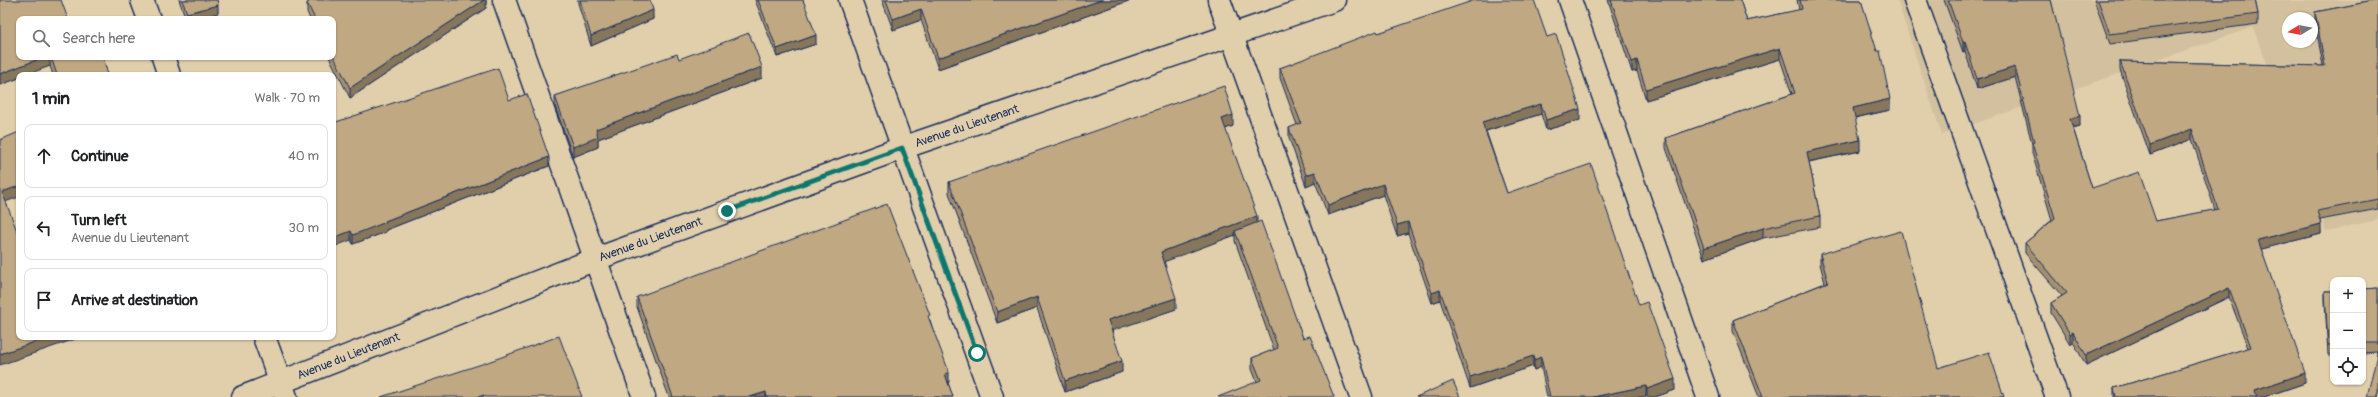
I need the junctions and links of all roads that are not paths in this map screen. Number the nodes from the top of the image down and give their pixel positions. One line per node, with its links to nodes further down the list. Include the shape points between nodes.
1 (142, 0): 8 (street)
2 (504, 0): 13 (street)
3 (850, 0): 12 (street)
4 (1219, 0): 9 (street)
5 (1334, 0): 9 (street, Avenue du Lieutenant)
6 (1570, 0): 20 (street)
7 (1915, 0): 21 (street)
8 (148, 16)
9 (1232, 36): 12 (street, Avenue du Lieutenant); 19 (street)
10 (164, 60): 11 (street)
11 (168, 72)
12 (902, 148): 13 (street, Avenue du Lieutenant); 18 (street)
13 (596, 259): 15 (street, Avenue du Lieutenant); 17 (street)
14 (265, 340): 15 (street)
15 (283, 390): 16 (street, Avenue du Lieutenant)
16 (243, 397)
17 (644, 397)
18 (992, 397)
19 (1361, 397)
20 (1708, 397)
21 (2057, 397)

